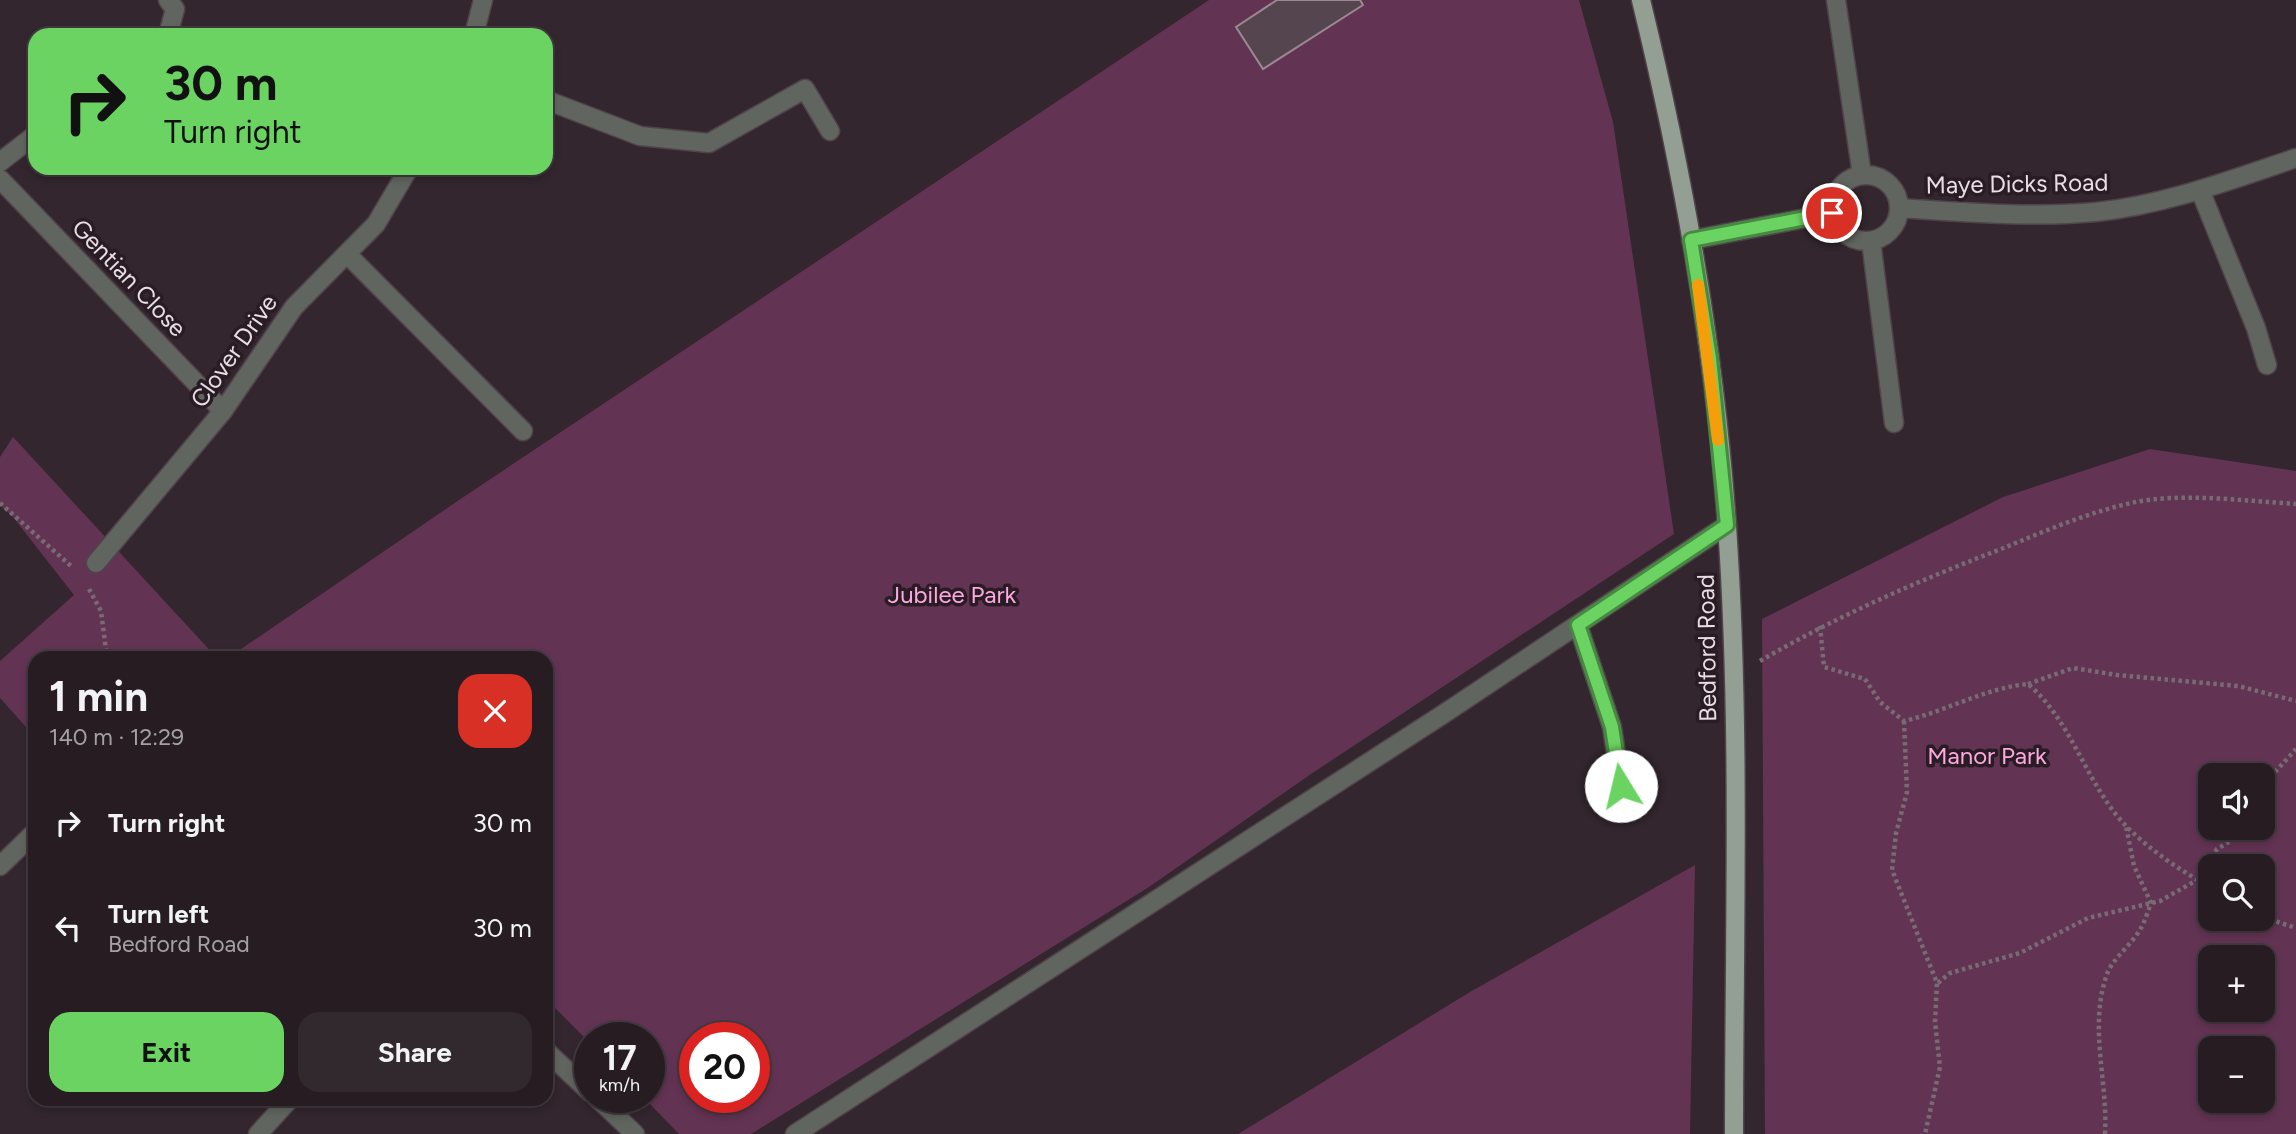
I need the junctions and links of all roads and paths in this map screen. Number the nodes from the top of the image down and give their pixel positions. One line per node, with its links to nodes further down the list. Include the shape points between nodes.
1 (168, 0): 5 (street, via 175,9)
2 (482, 0): 6 (street)
3 (1641, 0): 18 (main road, Bedford Road, via 1666,101)
4 (1836, 0): 13 (street)
5 (170, 28)
6 (476, 28)
7 (553, 103): 8 (street, via 640,136 709,143 806,89)
8 (830, 131)
9 (28, 140): 11 (street)
10 (2296, 158): 15 (street, Maye Dicks Road)
11 (0, 162)
12 (405, 175): 20 (street, Clover Drive, via 376,224)
13 (1862, 175): 16 (street, via 1886,182); 17 (street, via 1842,185)
14 (0, 179): 22 (street, Gentian Close)
15 (2200, 190): 16 (street, Maye Dicks Road, via 2096,212); 21 (street)
16 (1899, 208): 19 (street, via 1892,229)
17 (1832, 213): 18 (street); 19 (street, via 1847,236)
18 (1691, 240): 27 (main road, Bedford Road, via 1710,358)
19 (1871, 242): 23 (street)
20 (347, 254): 22 (street, Clover Drive, via 293,307); 24 (street)
21 (2267, 365)
22 (223, 411): 28 (street, Clover Drive)
23 (1895, 423)
24 (523, 431)
25 (0, 503): 29 (path)
26 (2296, 504): 32 (path, via 2194,499 2133,502 2071,520)
27 (1727, 525): 31 (street); 34 (main road, Bedford Road)
28 (96, 563)
29 (81, 575)
30 (88, 587): 33 (path, via 101,611)
31 (1578, 625): 40 (street, via 1612,727); 56 (street)
32 (1820, 626): 34 (path); 37 (path, via 1824,667 1865,679 1880,702)
33 (106, 651)
34 (1733, 676): 57 (main road, Bedford Road)
35 (2028, 684): 36 (path, via 2073,668 2238,686); 37 (path, via 2003,686); 41 (path, via 2048,700)
36 (2296, 701)
37 (1904, 721): 49 (path, via 1908,792 1896,833 1892,870)
38 (2296, 749): 39 (path)
39 (2275, 774)
40 (1621, 786)
41 (2126, 826): 45 (path); 46 (path, via 2134,866)
42 (28, 839): 44 (street)
43 (2232, 840): 45 (path, via 2217,849)
44 (0, 866)
45 (2197, 880): 46 (path)
46 (2151, 903): 49 (path, via 2088,918 2020,953 1950,973); 59 (path, via 2142,928 2106,974 2098,1012 2107,1104)
47 (2275, 921): 48 (path)
48 (2296, 928)
49 (1937, 983): 58 (path, via 1940,1067)
50 (553, 1058): 51 (street)
51 (574, 1077)
52 (284, 1106): 54 (street)
53 (613, 1113): 55 (street)
54 (258, 1134)
55 (635, 1134)
56 (795, 1134)
57 (1734, 1134)
58 (1925, 1134)
59 (2105, 1134)

